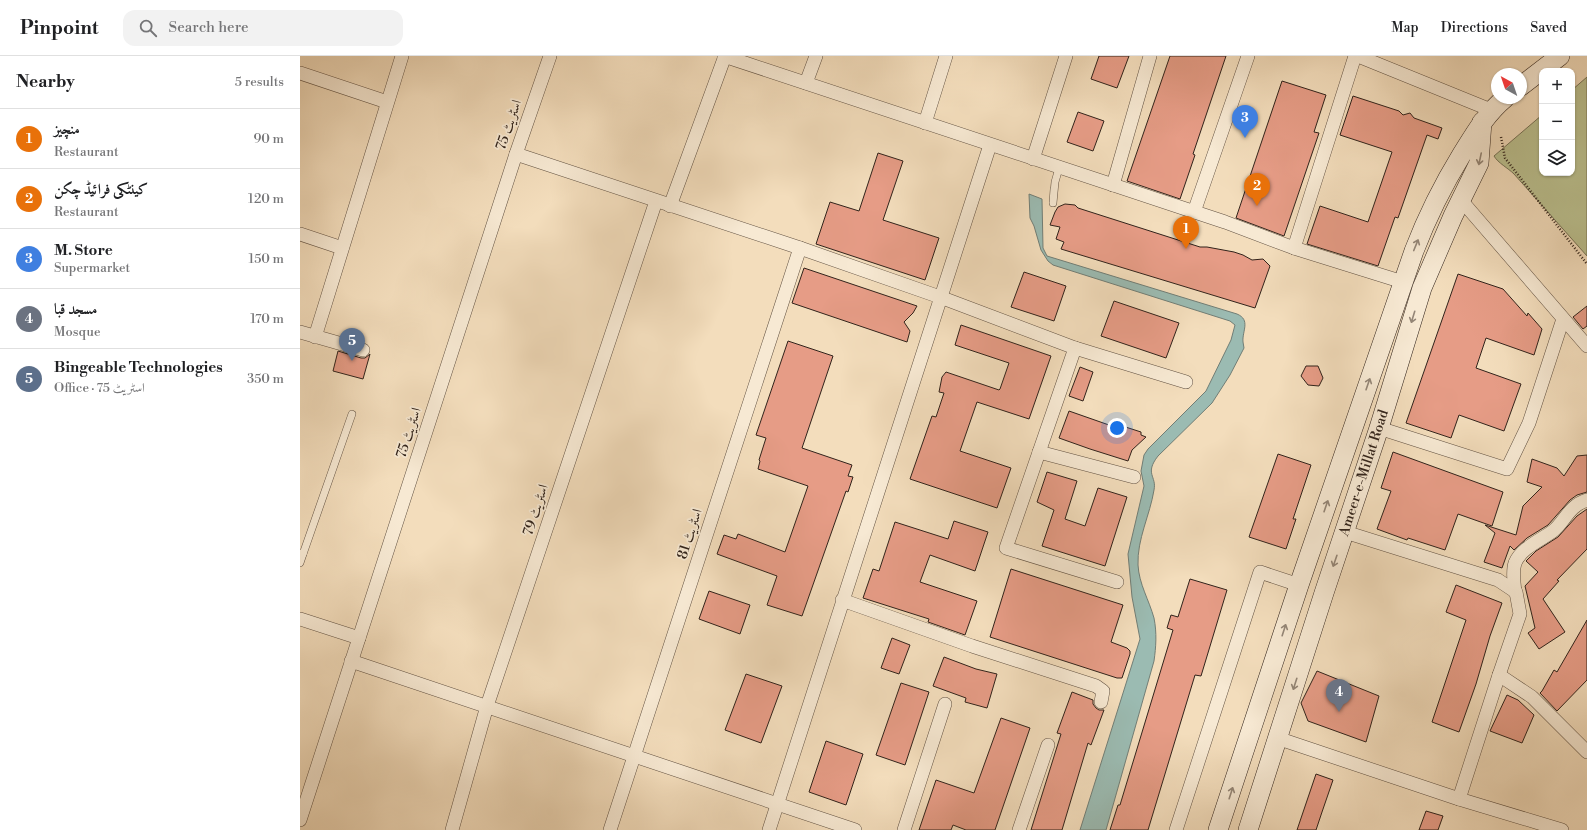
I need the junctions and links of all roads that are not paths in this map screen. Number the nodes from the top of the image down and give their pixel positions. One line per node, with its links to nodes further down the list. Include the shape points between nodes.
1 (402, 56): 14 (street)
2 (550, 56): 18 (street, اسٹریٹ 75)
3 (724, 56): 13 (street); 25 (street)
4 (816, 56): 13 (street)
5 (946, 56): 16 (street)
6 (1066, 56): 19 (street)
7 (1150, 56): 21 (street)
8 (1248, 56): 26 (street)
9 (1356, 56): 15 (street); 30 (street)
10 (1560, 56): 12 (main road)
11 (300, 73): 14 (street)
12 (1527, 81)
13 (806, 83): 16 (street)
14 (387, 102): 28 (street)
15 (1493, 109): 23 (main road, Ameer-e-Millat Road, one-way to 23, via 1479,163); 31 (main road, Ameer-e-Millat Road, one-way to 15, via 1434,204)
16 (925, 123): 17 (street)
17 (990, 145): 19 (street); 33 (street)
18 (516, 154): 24 (street); 55 (street, اسٹریٹ 75)
19 (1033, 159): 20 (street)
20 (1059, 168): 21 (street); 22 (lane)
21 (1113, 185): 26 (street)
22 (1054, 189)
23 (1461, 200): 32 (main road, Ameer-e-Millat Road); 34 (street)
24 (656, 201): 25 (street); 60 (street, اسٹریٹ 79)
25 (670, 206): 29 (street)
26 (1194, 212): 30 (street)
27 (300, 234): 28 (street)
28 (342, 248): 36 (street)
29 (800, 248): 33 (street); 64 (street, اسٹریٹ 81)
30 (1294, 248): 31 (street)
31 (1403, 282): 32 (main road); 50 (main road, Ameer-e-Millat Road, one-way to 31)
32 (1422, 288): 42 (main road, Ameer-e-Millat Road, one-way to 42)
33 (940, 297): 38 (street); 53 (street)
34 (1563, 319): 37 (street); 42 (street, via 1528,423 1507,469)
35 (300, 332): 36 (street)
36 (315, 337): 39 (street)
37 (1587, 346)
38 (1075, 348): 40 (street); 43 (street)
39 (363, 350)
40 (1186, 382)
41 (352, 414): 47 (lane)
42 (1379, 428): 46 (main road, Ameer-e-Millat Road)
43 (1039, 452): 44 (street); 49 (street, via 1006,548)
44 (1134, 477)
45 (1587, 500): 51 (street, via 1570,510 1554,530 1519,556 1514,570)
46 (1345, 532): 51 (street, via 1498,580); 52 (main road, Ameer-e-Millat Road, one-way to 52)
47 (301, 553): 48 (lane)
48 (300, 563)
49 (1117, 582)
50 (1299, 584): 52 (main road); 74 (street, via 1260,572); 75 (main road, Ameer-e-Millat Road, one-way to 50)
51 (1515, 592): 57 (street, via 1520,614)
52 (1324, 593): 61 (main road, Ameer-e-Millat Road, one-way to 61)
53 (842, 600): 58 (street, via 1096,686 1103,691); 66 (street)
54 (300, 620): 55 (street)
55 (359, 638): 56 (street, اسٹریٹ 75)
56 (351, 661): 60 (street); 67 (street, اسٹریٹ 75)
57 (1499, 675): 63 (street, via 1532,697); 65 (street)
58 (1101, 702)
59 (946, 704): 72 (street)
60 (487, 706): 64 (street); 68 (street, اسٹریٹ 79)
61 (1277, 738): 65 (street); 76 (main road, Ameer-e-Millat Road)
62 (1048, 745): 73 (street)
63 (1587, 752)
64 (635, 756): 66 (street); 69 (street, اسٹریٹ 81)
65 (1459, 799): 77 (street)
66 (777, 804): 70 (street); 71 (street)
67 (300, 820)
68 (452, 830)
69 (610, 830)
70 (769, 830)
71 (855, 830)
72 (904, 830)
73 (1019, 830)
74 (1176, 830)
75 (1218, 830)
76 (1248, 830)
77 (1562, 830)

